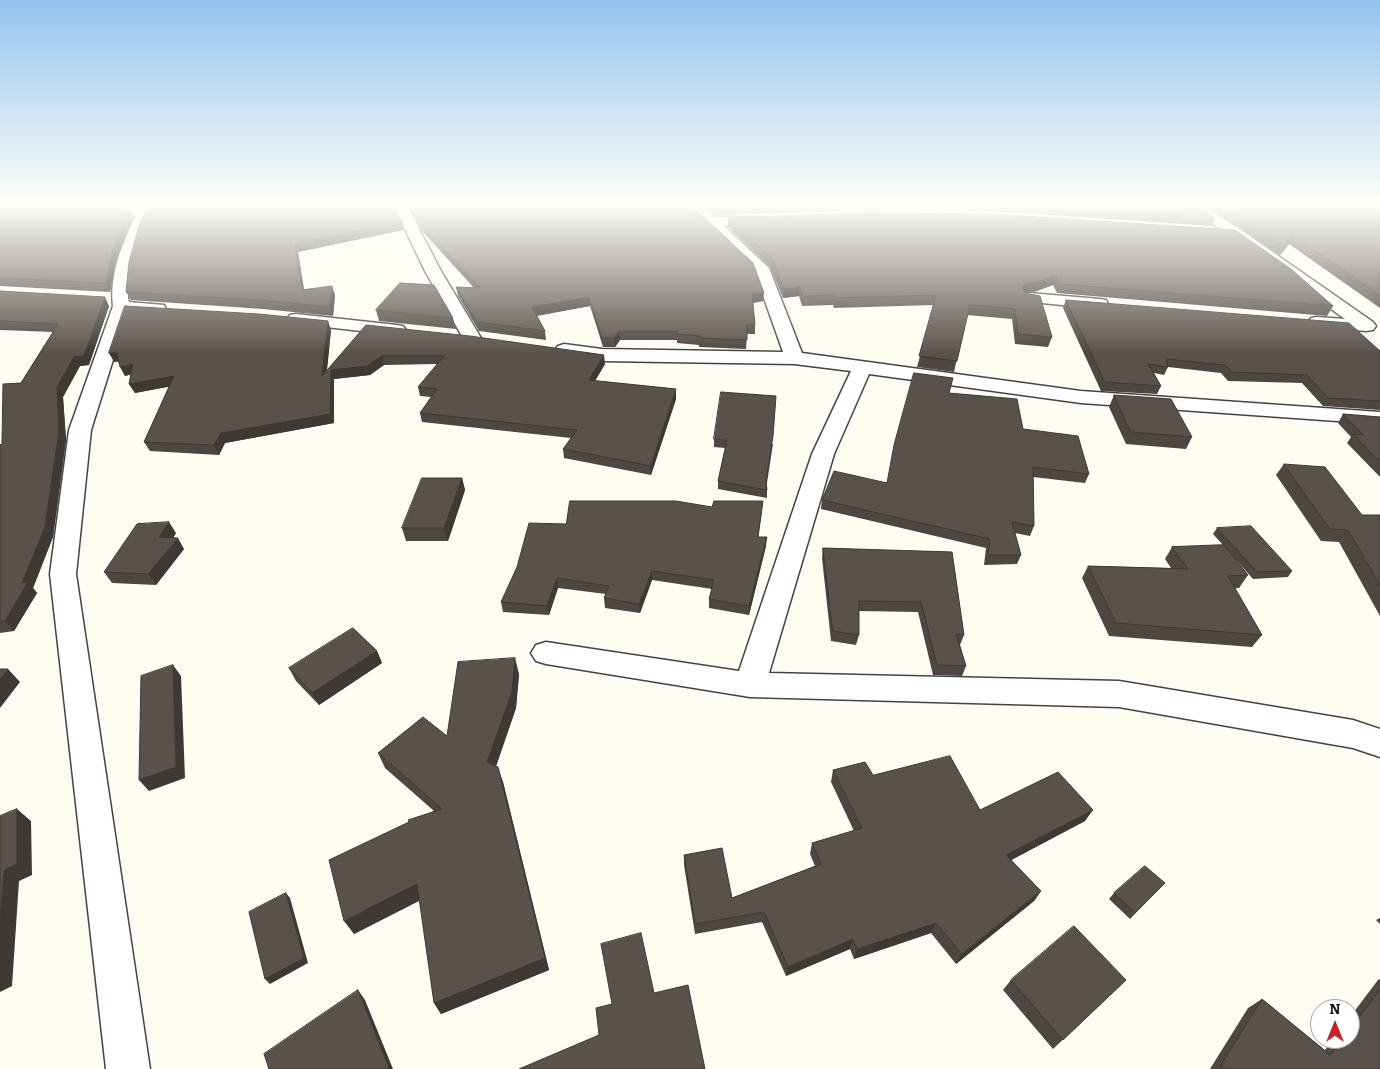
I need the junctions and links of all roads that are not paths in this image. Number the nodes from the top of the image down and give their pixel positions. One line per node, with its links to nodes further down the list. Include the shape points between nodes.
1 (127, 254): 6 (street)
2 (424, 254): 13 (street, via 481,339)
3 (746, 254): 15 (street, via 761,268)
4 (1265, 254): 12 (street)
5 (1029, 298): 7 (street)
6 (116, 301): 8 (street); 21 (street, via 80,430 63,574)
7 (1118, 305)
8 (178, 310)
9 (283, 318): 11 (street)
10 (1297, 320): 12 (street)
11 (412, 331)
12 (1373, 331)
13 (452, 336)
14 (546, 348): 15 (street, via 602,355)
15 (794, 358): 16 (street)
16 (862, 368): 17 (street, via 1081,397); 19 (street, via 823,454)
17 (1380, 418)
18 (546, 653): 19 (street)
19 (750, 685): 20 (street, via 1119,694 1353,734)
20 (1380, 743)
21 (128, 1069)

